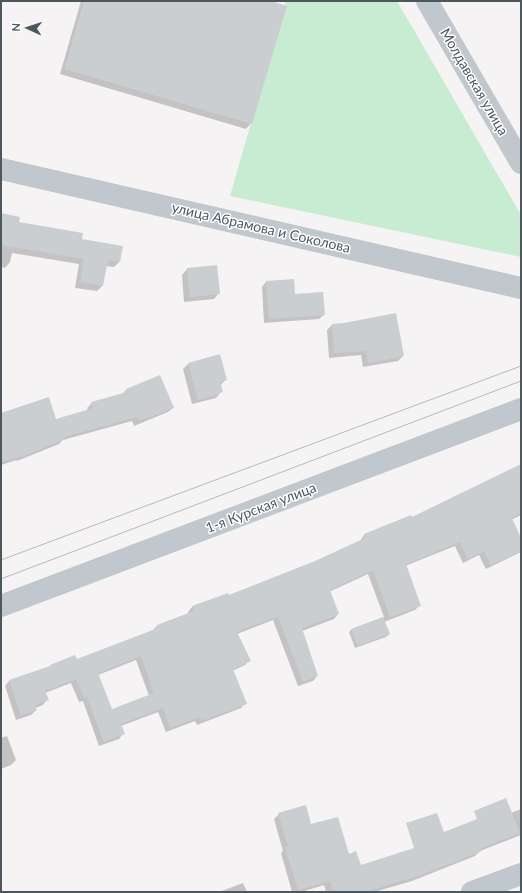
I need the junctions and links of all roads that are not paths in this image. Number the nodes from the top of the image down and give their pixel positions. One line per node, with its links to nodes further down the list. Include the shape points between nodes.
1 (427, 1): 2 (street, Молдавская улица)
2 (521, 163)
3 (1, 169): 4 (street, улица Абрамова и Соколова)
4 (521, 288)
5 (521, 409): 6 (street, 1-я Курская улица)
6 (1, 606)
7 (521, 874): 8 (street)
8 (472, 892)

